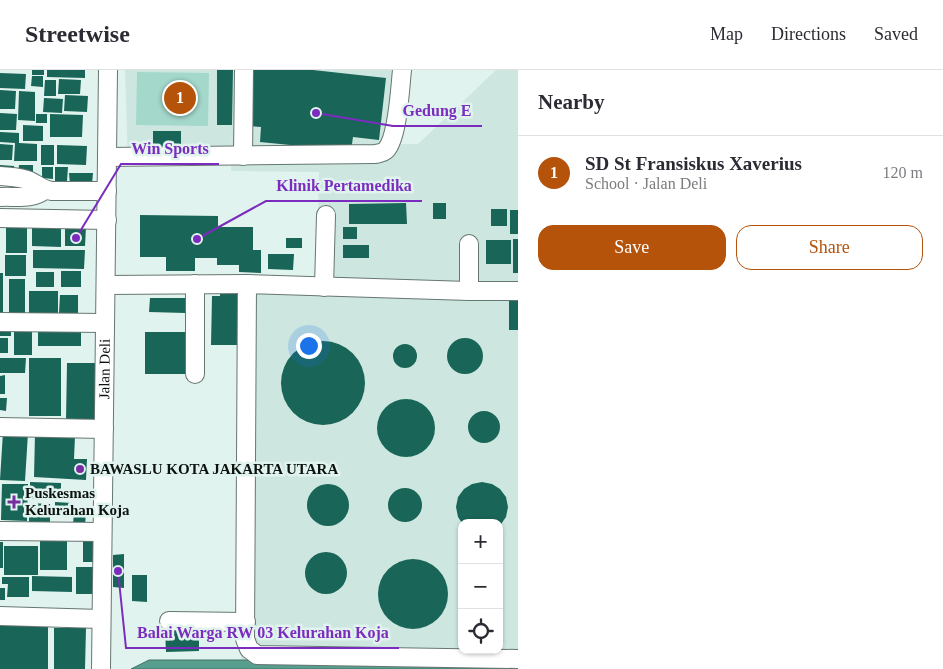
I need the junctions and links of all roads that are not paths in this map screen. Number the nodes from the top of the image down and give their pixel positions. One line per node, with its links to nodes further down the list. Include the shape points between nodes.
1 (108, 70): 5 (street, Jalan Deli)
2 (244, 70): 4 (street)
3 (398, 71): 4 (street, via 397,118 388,148 382,153)
4 (243, 156): 5 (street)
5 (107, 157): 8 (street, Jalan Deli)
6 (0, 176): 7 (street, via 30,181)
7 (44, 190): 8 (street); 9 (street, via 31,196)
8 (107, 192): 12 (street, Jalan Deli)
9 (0, 197)
10 (326, 215): 17 (street)
11 (0, 218): 12 (street)
12 (107, 220): 16 (street, Jalan Deli)
13 (469, 244): 18 (street)
14 (195, 284): 15 (street); 16 (street); 22 (street)
15 (247, 284): 17 (street); 30 (street)
16 (106, 285): 21 (street, Jalan Deli)
17 (324, 286): 18 (street)
18 (469, 291): 19 (street)
19 (518, 291)
20 (0, 322): 21 (street)
21 (105, 323): 24 (street, Jalan Deli)
22 (195, 374)
23 (0, 427): 24 (street)
24 (104, 429): 26 (street, Jalan Deli)
25 (0, 531): 26 (street)
26 (102, 532): 28 (street, Jalan Deli)
27 (0, 616): 28 (street)
28 (101, 619): 32 (street, Jalan Deli)
29 (169, 622): 30 (street)
30 (246, 622): 31 (street, via 248,649 257,655)
31 (518, 659)
32 (101, 669)

